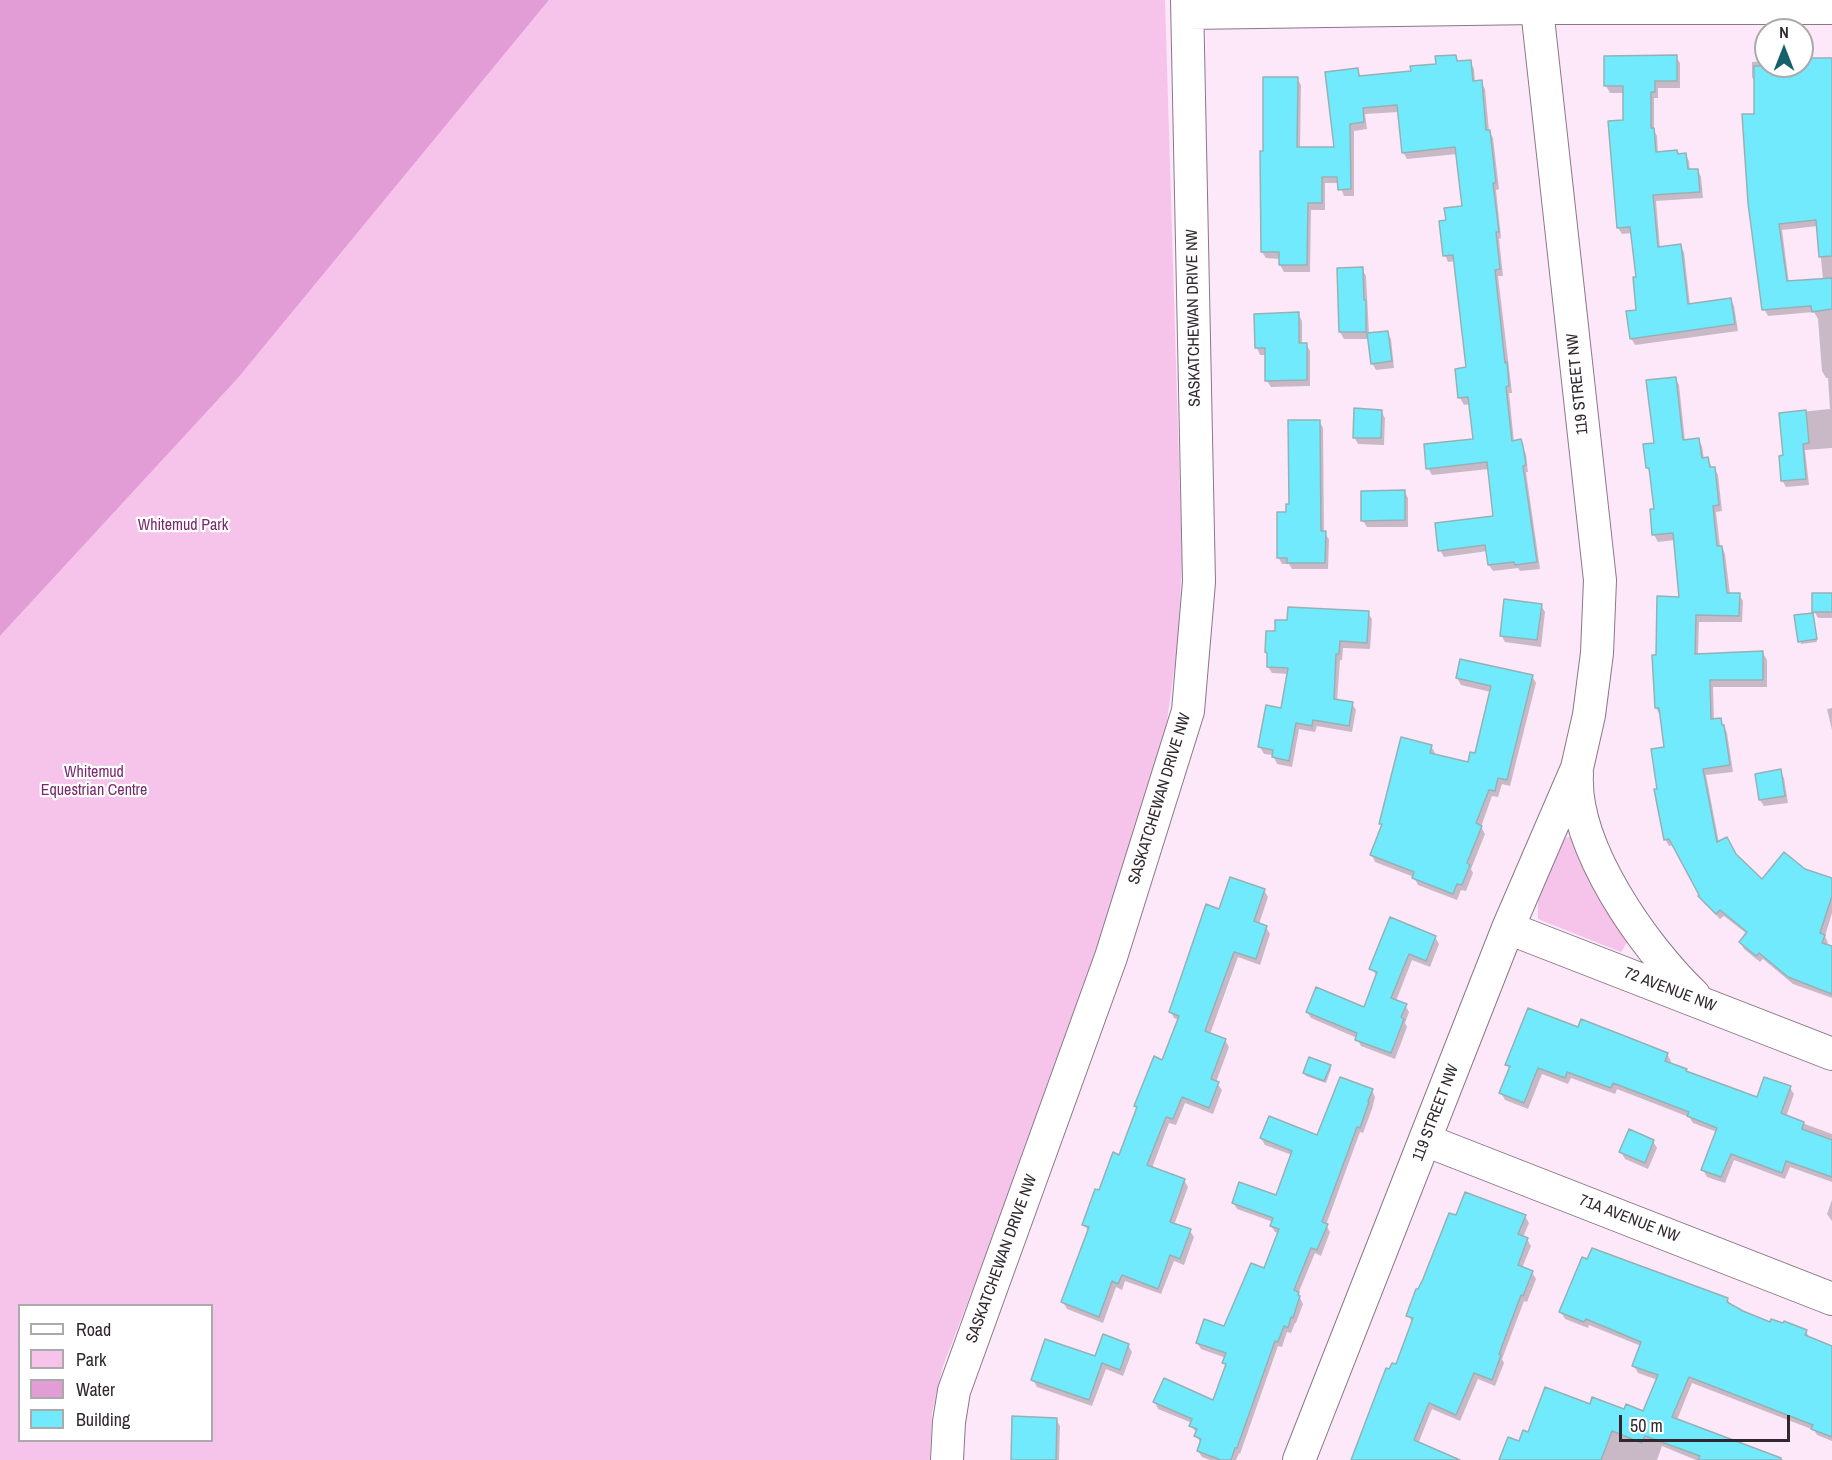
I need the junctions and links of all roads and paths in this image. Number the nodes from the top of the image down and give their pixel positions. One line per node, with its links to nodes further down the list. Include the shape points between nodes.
1 (1536, 4): 2 (street); 3 (street); 4 (street, 119 STREET NW, via 1600,580 1597,653)
2 (1188, 6): 10 (street, SASKATCHEWAN DRIVE NW, via 1198,582 1188,711 1111,957 954,1391)
3 (1832, 8)
4 (1577, 768): 5 (street, 119 STREET NW); 6 (street, 119 STREET NW, via 1581,818 1602,868 1652,950)
5 (1508, 928): 6 (street, 72 AVENUE NW); 8 (street, 119 STREET NW)
6 (1701, 1002): 7 (street, 72 AVENUE NW)
7 (1832, 1054)
8 (1425, 1140): 9 (street, 71A AVENUE NW); 11 (street, 119 STREET NW)
9 (1832, 1299)
10 (947, 1460)
11 (1299, 1460)

